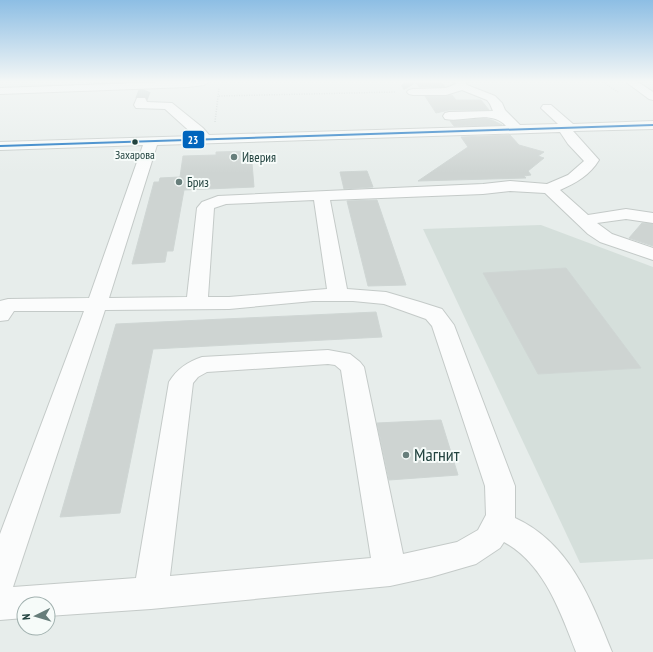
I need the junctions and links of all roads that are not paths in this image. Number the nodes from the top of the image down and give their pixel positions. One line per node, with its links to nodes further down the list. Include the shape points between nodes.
1 (176, 112): 10 (street)
2 (501, 112): 5 (street)
3 (550, 112): 8 (street)
4 (449, 116): 5 (street, via 490,114)
5 (505, 118): 7 (street)
6 (653, 124): 8 (street)
7 (518, 130): 8 (street); 10 (street)
8 (569, 132): 9 (street); 13 (street, via 592,160 589,166)
9 (622, 138)
10 (208, 139): 11 (street)
11 (151, 142): 12 (street); 20 (street)
12 (0, 146)
13 (549, 189): 14 (street, via 510,186); 16 (street)
14 (321, 196): 18 (street); 19 (street, via 224,200 208,205 204,213)
15 (653, 218): 16 (street, via 625,212)
16 (584, 221): 17 (street, via 606,238)
17 (653, 254)
18 (338, 294): 19 (street, via 229,303); 22 (street, via 386,298 434,314 443,325 500,486 501,516)
19 (197, 303): 20 (street)
20 (97, 304): 21 (street, via 8,305); 24 (street)
21 (0, 315)
22 (497, 524): 23 (street, via 489,539 465,554); 27 (street, via 526,540 558,573)
23 (390, 571): 25 (street); 25 (street, via 352,367 342,359 328,357 202,365 189,372 182,382)
24 (0, 578)
25 (151, 593): 26 (street)
26 (0, 604)
27 (594, 652)

